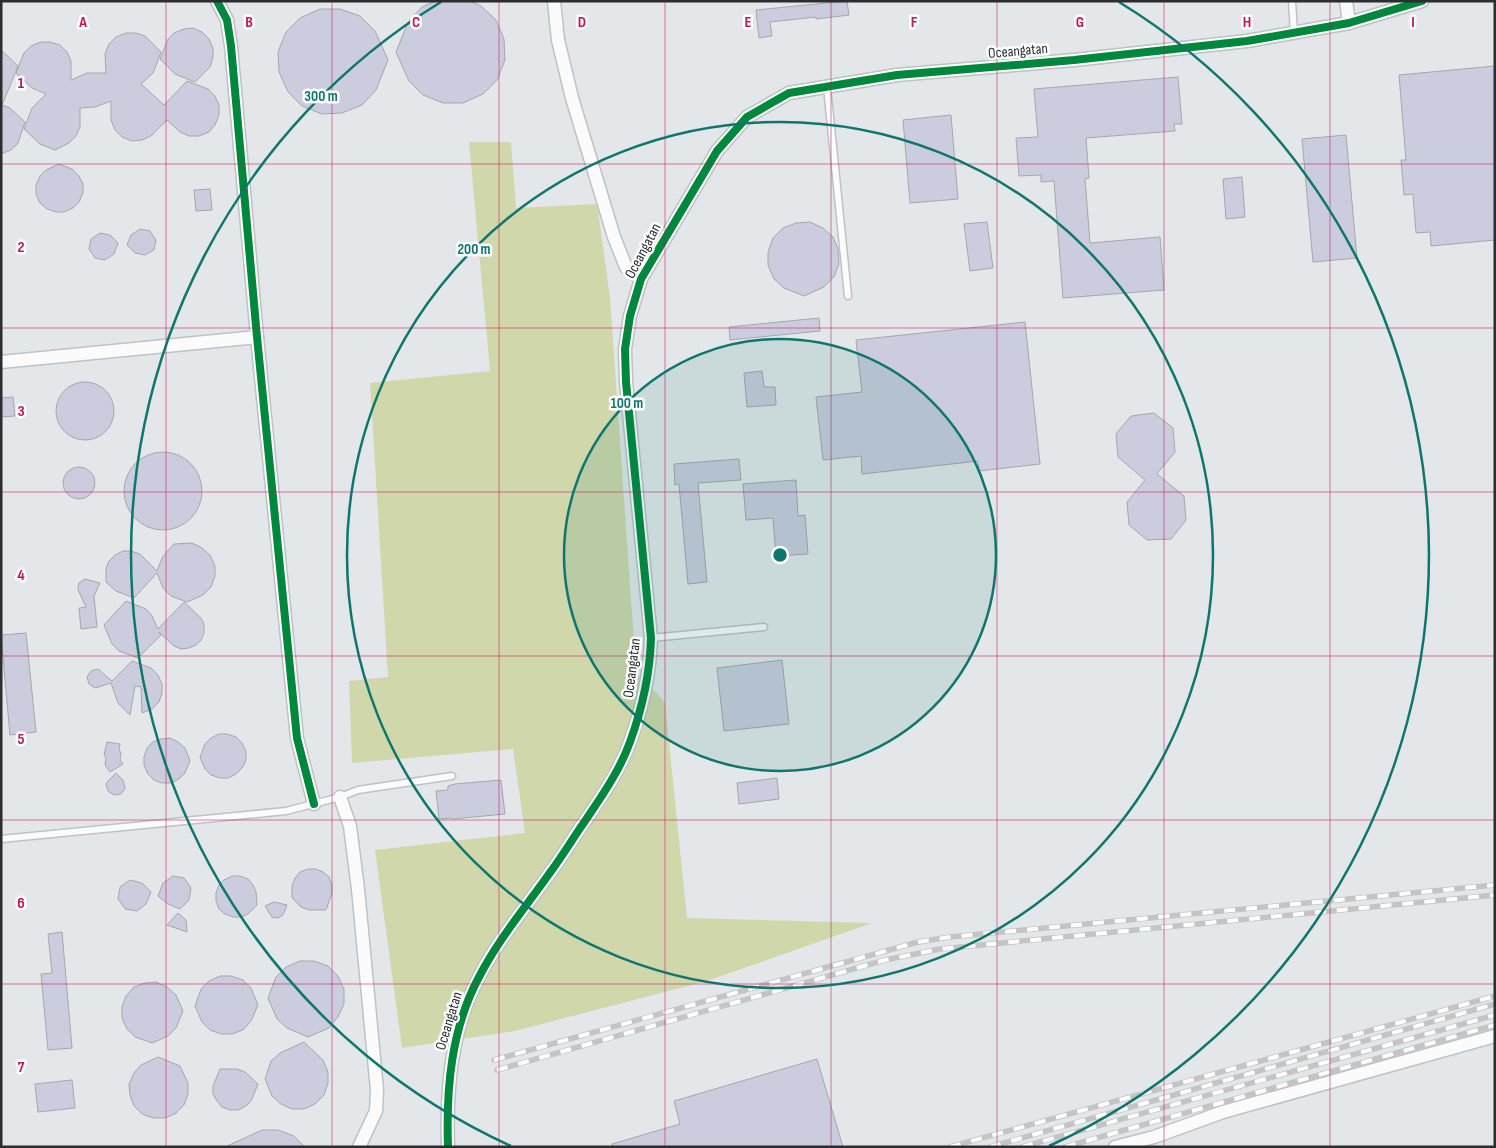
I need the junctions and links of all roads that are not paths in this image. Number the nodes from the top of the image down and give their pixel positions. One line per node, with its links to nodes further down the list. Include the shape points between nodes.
1 (217, 1): 11 (street, via 227,20 232,46)
2 (554, 1): 9 (street, via 558,40 572,98 614,237 626,267)
3 (1292, 1): 7 (lane)
4 (1346, 1): 6 (street)
5 (1422, 1): 6 (street, Oceangatan)
6 (1349, 23): 7 (street, Oceangatan)
7 (1294, 33): 8 (street, Oceangatan, via 1074,60 897,75)
8 (827, 87): 9 (street, Oceangatan, via 789,93 747,117 717,150); 10 (lane)
9 (641, 278): 14 (street, Oceangatan, via 625,350)
10 (848, 296)
11 (257, 337): 12 (street); 17 (street, via 297,738)
12 (1, 362)
13 (764, 627): 14 (lane)
14 (651, 638): 21 (street, Oceangatan, via 642,701 630,743 609,786 504,936 478,978 462,1018 452,1056)
15 (452, 776): 16 (lane, via 358,790)
16 (340, 797): 17 (lane); 20 (street, via 350,826 358,888 377,1090 376,1112)
17 (314, 804): 18 (lane, via 286,811)
18 (1, 839)
19 (1495, 1036): 22 (street, via 1223,1112 1154,1138)
20 (359, 1147)
21 (448, 1147)
22 (1115, 1147)

